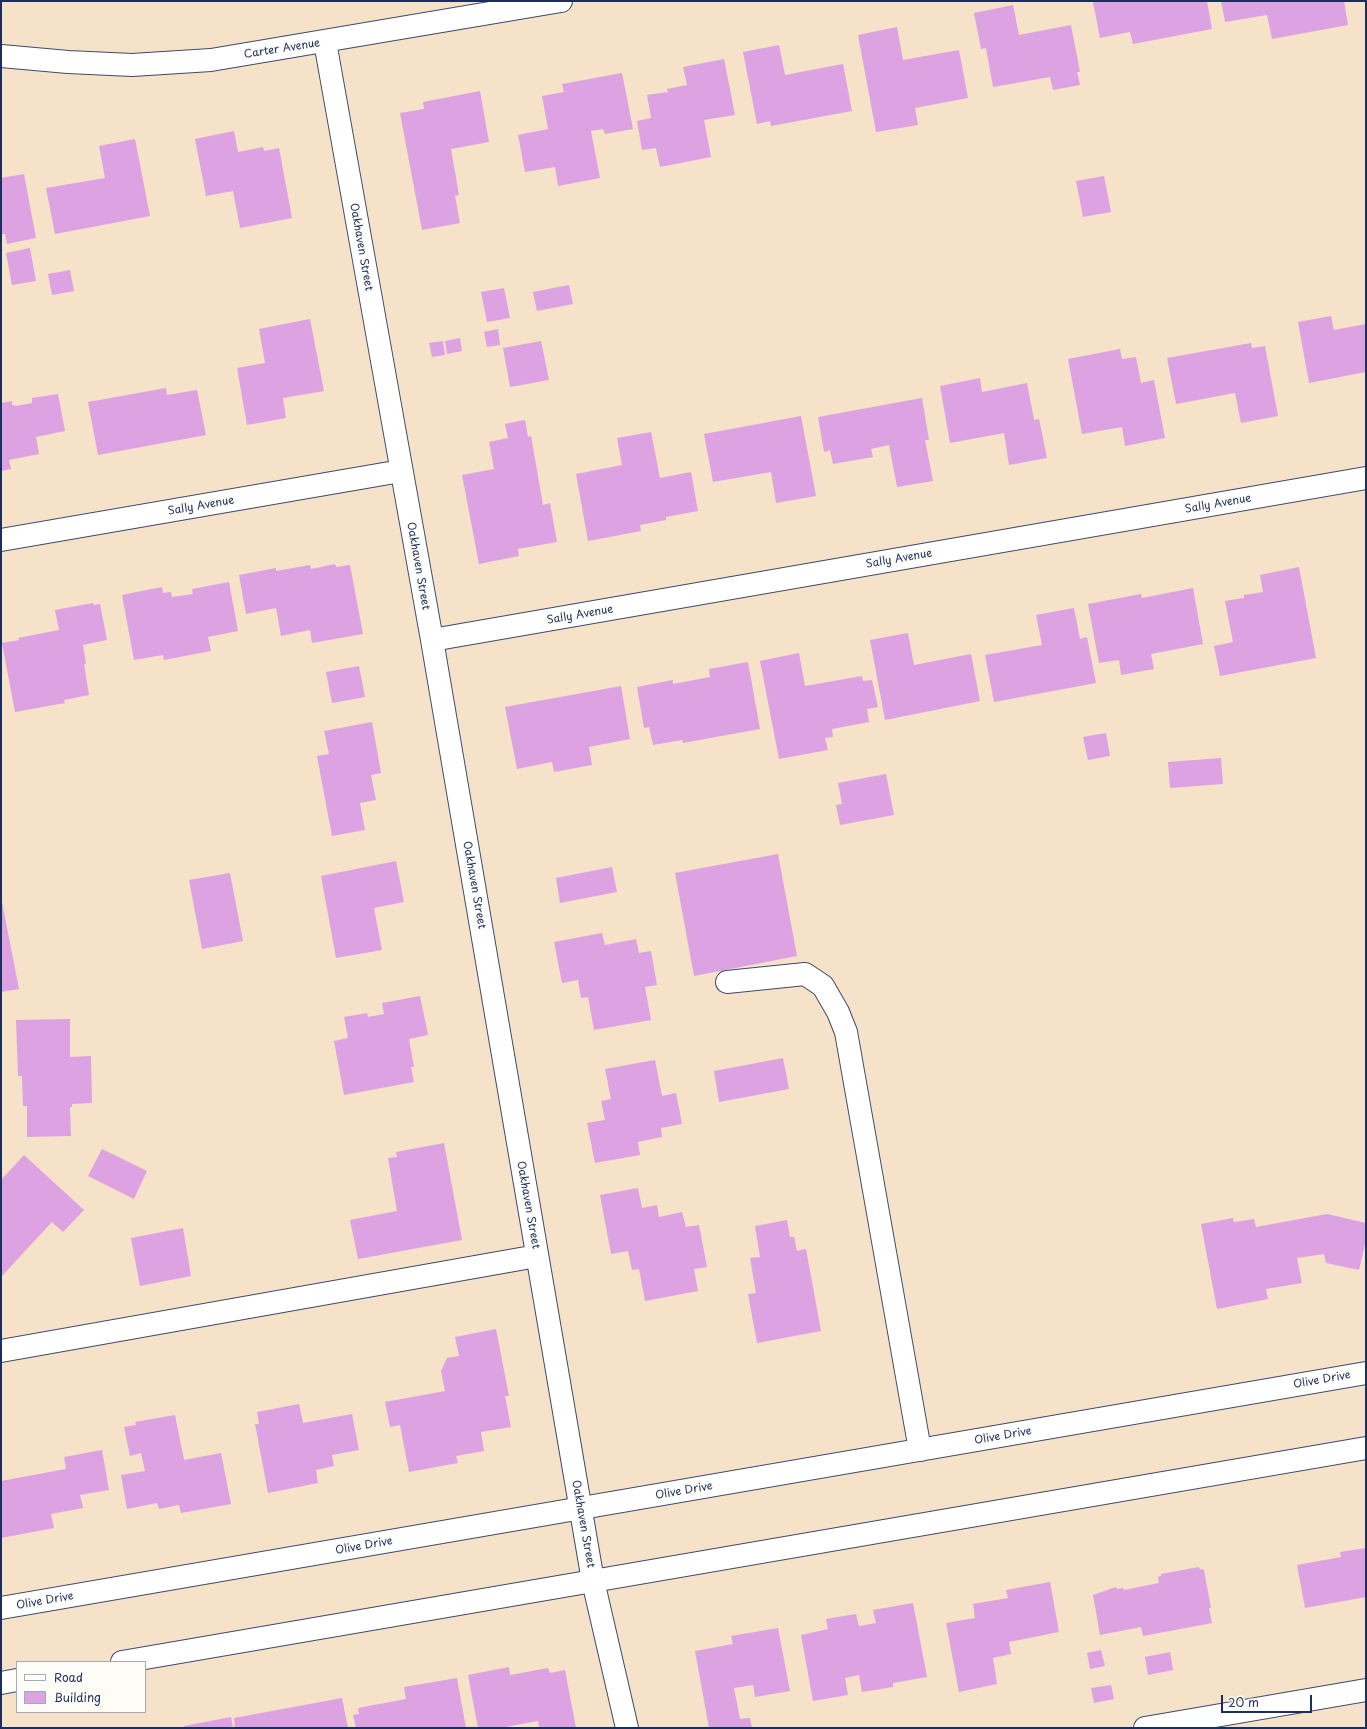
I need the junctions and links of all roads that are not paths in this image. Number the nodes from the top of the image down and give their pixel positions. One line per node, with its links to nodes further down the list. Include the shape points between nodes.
1 (561, 1): 2 (street, Carter Avenue)
2 (325, 42): 3 (street, Carter Avenue, via 211,60 132,65); 4 (street, Oakhaven Street)
3 (1, 56)
4 (401, 471): 6 (street, Sally Avenue); 7 (street, Oakhaven Street)
5 (1366, 478): 7 (street, Sally Avenue)
6 (1, 540)
7 (432, 640): 9 (street, Oakhaven Street)
8 (727, 982): 13 (street, via 805,974 823,986 838,1012 846,1032)
9 (537, 1256): 10 (street); 14 (street, Oakhaven Street)
10 (1, 1351)
11 (1366, 1373): 13 (street, Olive Drive)
12 (1366, 1448): 15 (street)
13 (920, 1450): 14 (street, Olive Drive)
14 (580, 1508): 15 (street, Oakhaven Street); 16 (street, Olive Drive)
15 (593, 1581): 17 (street); 21 (street, Oakhaven Street)
16 (1, 1608)
17 (128, 1661)
18 (16, 1680): 19 (street)
19 (1, 1683)
20 (1366, 1690): 22 (street)
21 (627, 1728)
22 (1145, 1728)

